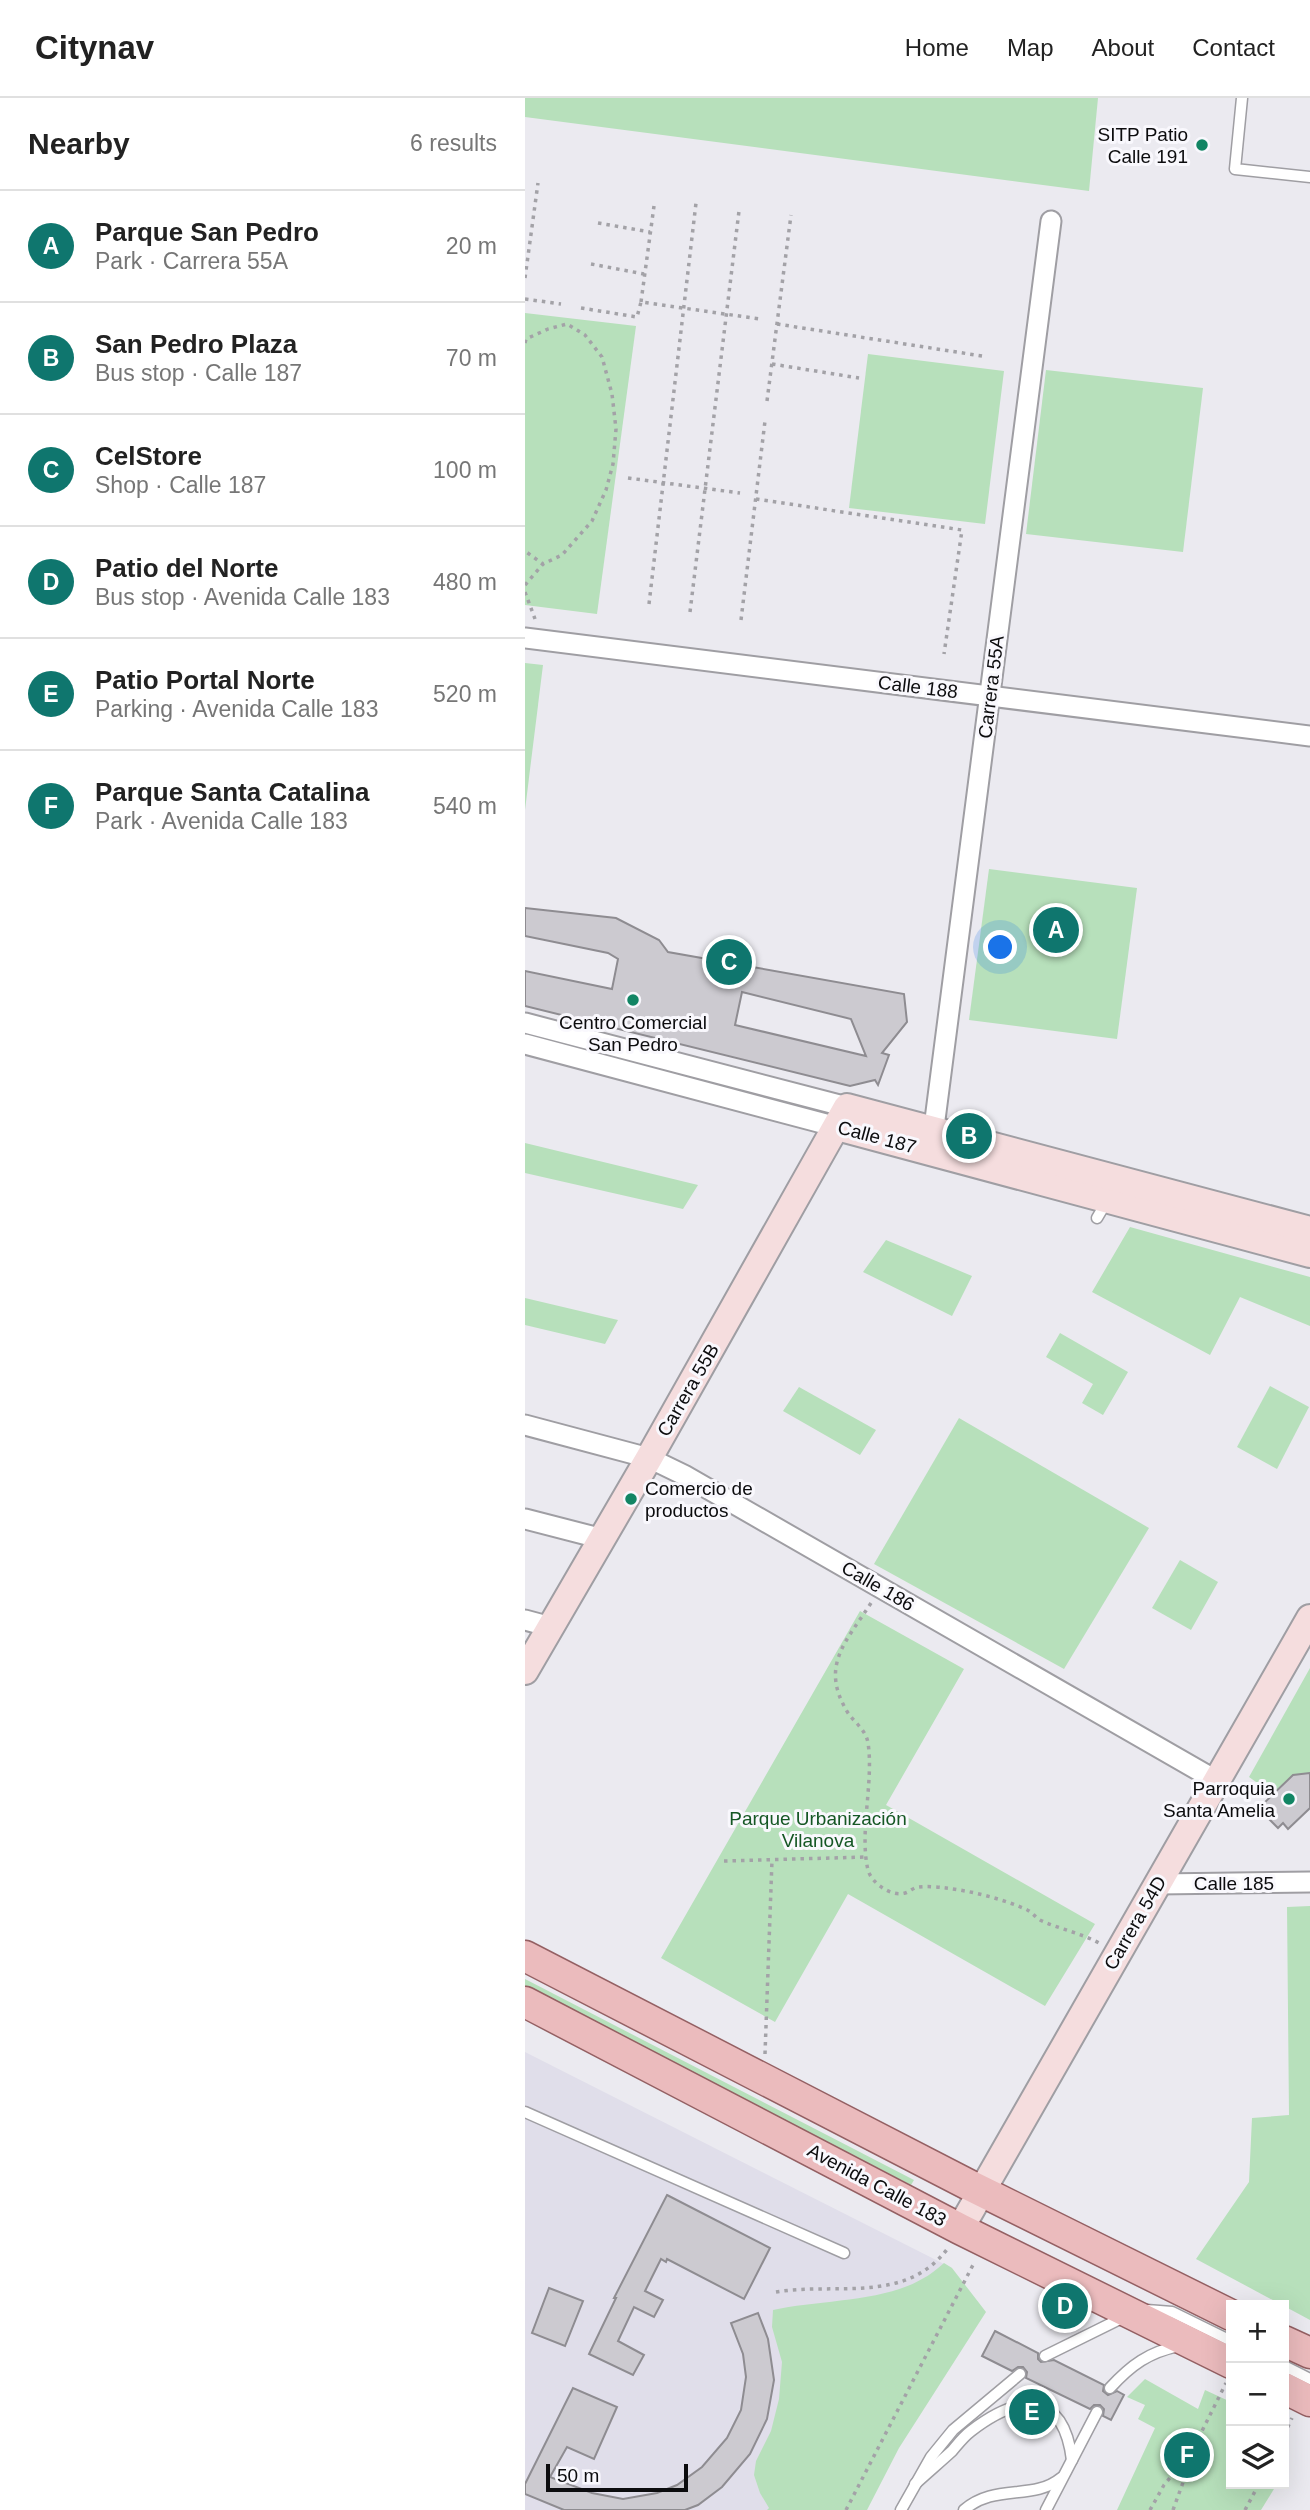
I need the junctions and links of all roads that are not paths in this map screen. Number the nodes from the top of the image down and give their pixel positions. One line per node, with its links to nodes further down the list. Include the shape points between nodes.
1 (1243, 98): 2 (lane, via 1235,169)
2 (1310, 177)
3 (1051, 221): 5 (street, Carrera 55A)
4 (534, 639): 5 (street, Calle 188)
5 (990, 696): 6 (street, Calle 188); 10 (street, Carrera 55A)
6 (1310, 736)
7 (525, 1023): 9 (street, Calle 187)
8 (525, 1044): 9 (street, Calle 187)
9 (842, 1117): 10 (street, Calle 187); 15 (street, Carrera 55B)
10 (932, 1141): 11 (street, Calle 187)
11 (1104, 1190): 12 (street, Calle 187); 13 (street, Calle 187)
12 (1310, 1230)
13 (1310, 1254)
14 (525, 1425): 15 (street, Calle 186)
15 (649, 1458): 17 (street, Carrera 55B); 22 (street, Calle 186)
16 (525, 1519): 17 (street)
17 (603, 1539): 20 (street, Carrera 55B)
18 (1310, 1618): 22 (street, Carrera 54D)
19 (525, 1620): 20 (street)
20 (551, 1627): 21 (street, Carrera 55B)
21 (525, 1671)
22 (1217, 1781): 24 (street, Carrera 54D)
23 (1310, 1882): 24 (street, Calle 185)
24 (1158, 1884): 28 (street, Carrera 54D)
25 (525, 1956): 28 (main road)
26 (525, 2002): 29 (main road, Avenida Calle 183)
27 (525, 2112): 30 (lane)
28 (982, 2192): 29 (street, Carrera 54D); 31 (main road)
29 (972, 2235): 32 (main road, Avenida Calle 183)
30 (844, 2253)
31 (1226, 2313)
32 (1132, 2314): 33 (lane, via 1172,2312); 35 (main road, Avenida Calle 183); 37 (lane)
33 (1226, 2339)
34 (1289, 2342): 36 (main road)
35 (1195, 2345): 38 (main road, Avenida Calle 183); 42 (lane, via 1152,2353)
36 (1310, 2353)
37 (1045, 2356)
38 (1226, 2360)
39 (1289, 2368): 41 (lane)
40 (1020, 2374): 48 (lane, via 953,2430)
41 (1310, 2379)
42 (1109, 2388)
43 (1289, 2390): 44 (main road)
44 (1310, 2401)
45 (1097, 2412): 46 (lane)
46 (1072, 2460): 47 (lane); 48 (lane, via 1063,2424 1054,2413 1039,2406 1017,2406 971,2430)
47 (1064, 2476): 49 (lane); 51 (lane, via 1045,2488 986,2496)
48 (915, 2484): 50 (lane)
49 (1048, 2509)
50 (901, 2510)
51 (964, 2510)

